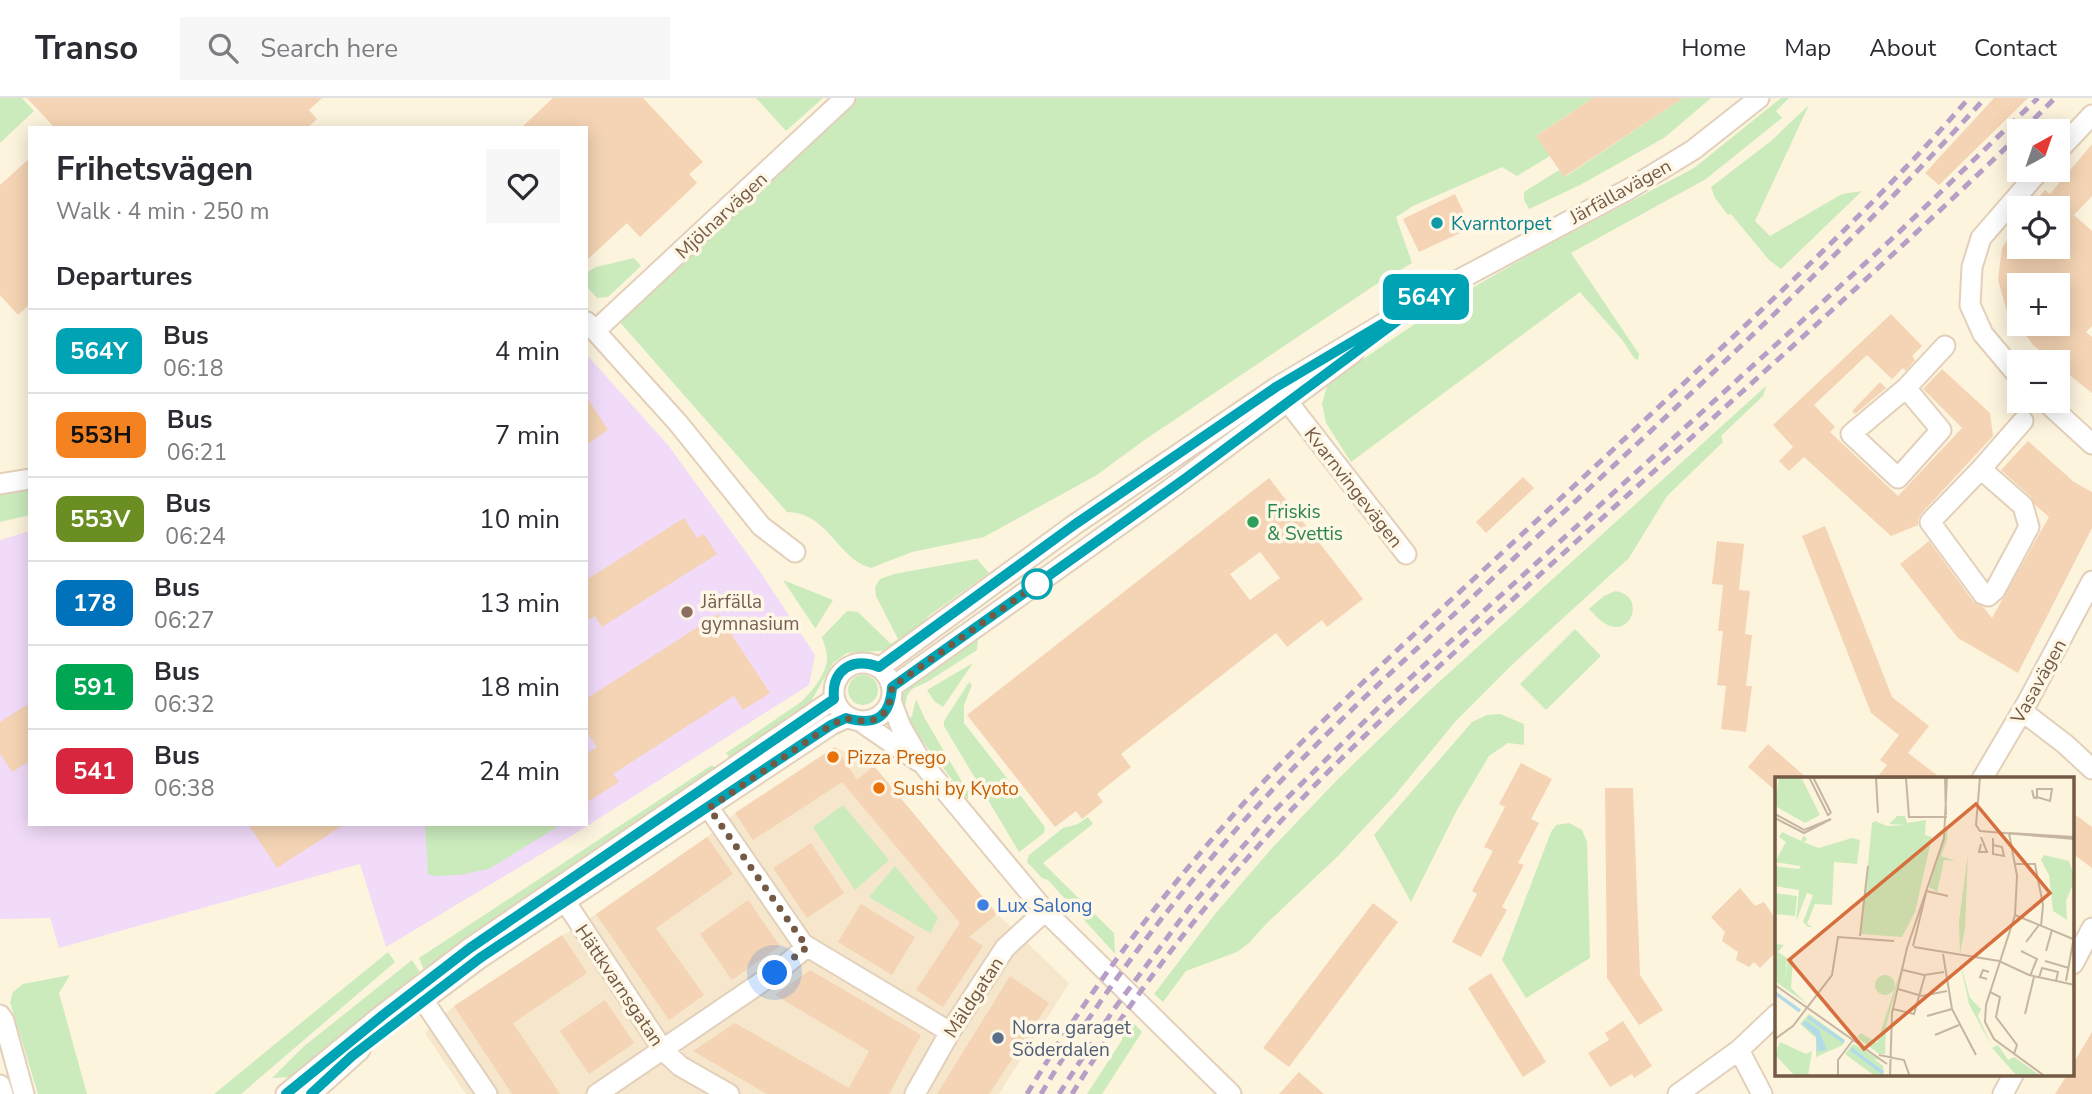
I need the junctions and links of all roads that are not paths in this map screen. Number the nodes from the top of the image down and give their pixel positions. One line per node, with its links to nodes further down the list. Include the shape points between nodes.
1 (845, 98): 6 (street, Mjölnarvägen)
2 (1759, 98): 10 (street, Järfällavägen, via 1693,150 1436,292)
3 (2092, 115): 4 (street)
4 (2070, 138)
5 (2030, 182): 8 (street, via 1981,238 1972,267 1970,305 1983,334)
6 (591, 326): 17 (street, Mjölnarvägen, via 761,526)
7 (1945, 346): 9 (street)
8 (2007, 363)
9 (1906, 388): 9 (street, via 1941,430 1898,478 1851,434)
10 (1282, 394): 18 (street, Kvarnvingevägen); 20 (street, Järfällavägen, via 1074,525); 21 (street, Järfällavägen, via 1177,484)
11 (2059, 413): 13 (street)
12 (2023, 421): 14 (street)
13 (2089, 439)
14 (1981, 468): 14 (street, via 2023,506 2029,527 1988,596 1930,522)
15 (28, 479): 16 (street)
16 (0, 484)
17 (795, 552)
18 (1406, 554)
19 (2092, 581): 23 (street, Vasavägen)
20 (879, 667): 21 (street, via 888,676); 22 (street, via 864,663 845,668 835,681)
21 (892, 694): 24 (street, via 879,717); 25 (street, via 901,727)
22 (834, 699): 24 (street, via 838,709); 28 (street)
23 (2022, 710): 26 (street); 27 (street, Vasavägen)
24 (854, 720): 25 (street); 28 (street, via 831,725)
25 (922, 763): 30 (street)
26 (2092, 769)
27 (1983, 777)
28 (703, 800): 29 (street); 32 (street)
29 (561, 895): 34 (street, via 480,958); 38 (street, Hättkvarnsgatan)
30 (1045, 911): 37 (street, Mäldgatan, via 1005,947); 50 (street)
31 (2092, 928): 33 (street)
32 (807, 947): 37 (street); 38 (street)
33 (2074, 962)
34 (420, 995): 44 (street); 45 (street); 46 (street)
35 (0, 1014): 43 (street)
36 (1775, 1016): 39 (street)
37 (950, 1032): 49 (street, Mäldgatan)
38 (663, 1050): 47 (street); 48 (street, Hättkvarnsgatan, via 680,1066)
39 (1739, 1050): 51 (street); 52 (street)
40 (2012, 1076): 53 (street)
41 (0, 1085): 42 (street)
42 (3, 1094)
43 (24, 1094)
44 (286, 1094)
45 (311, 1094)
46 (487, 1094)
47 (597, 1094)
48 (729, 1094)
49 (915, 1094)
50 (1231, 1094)
51 (1678, 1094)
52 (1762, 1094)
53 (2003, 1094)

